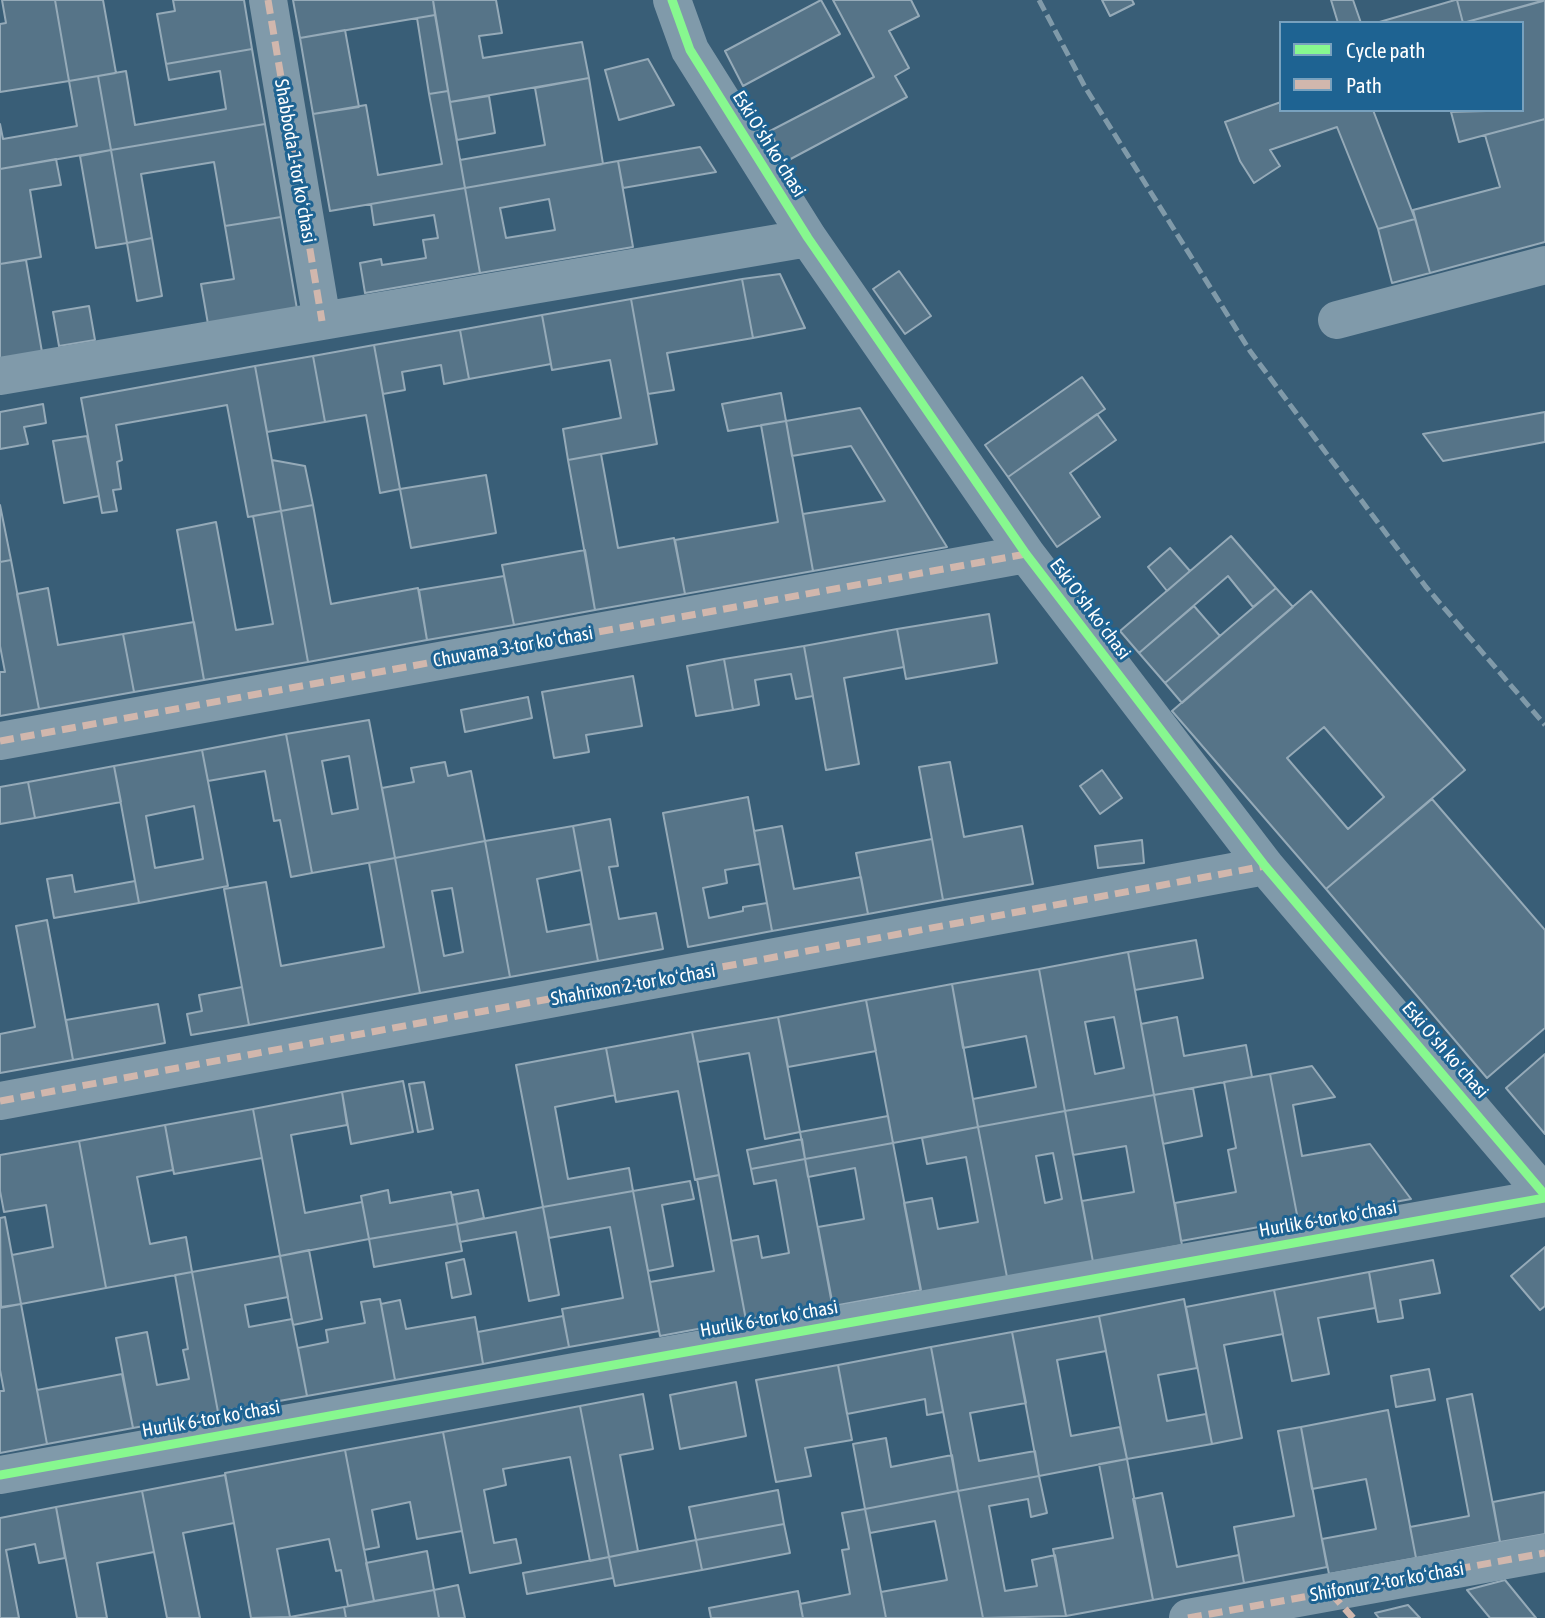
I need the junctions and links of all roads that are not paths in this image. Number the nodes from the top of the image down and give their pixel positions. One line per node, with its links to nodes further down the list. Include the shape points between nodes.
1 (268, 0): 6 (street, Shabboda 1-tor koʻchasi)
2 (672, 0): 3 (street, Eski Oʻsh koʻchasi, via 690,50)
3 (808, 238): 6 (street); 8 (street, Eski Oʻsh koʻchasi)
4 (1545, 265): 5 (street)
5 (1337, 320)
6 (322, 321): 7 (street)
7 (0, 376)
8 (1026, 554): 9 (street, Chuvama 3-tor koʻchasi); 10 (street, Eski Oʻsh koʻchasi)
9 (0, 740)
10 (1265, 866): 11 (street, Shahrixon 2-tor koʻchasi); 12 (street, Eski Oʻsh koʻchasi)
11 (0, 1101)
12 (1545, 1196): 13 (street, Hurlik 6-tor koʻchasi)
13 (0, 1475)
14 (1545, 1553): 15 (street, Shifonur 2-tor koʻchasi)
15 (1342, 1605): 16 (street, Shifonur 2-tor koʻchasi)
16 (1188, 1618)

